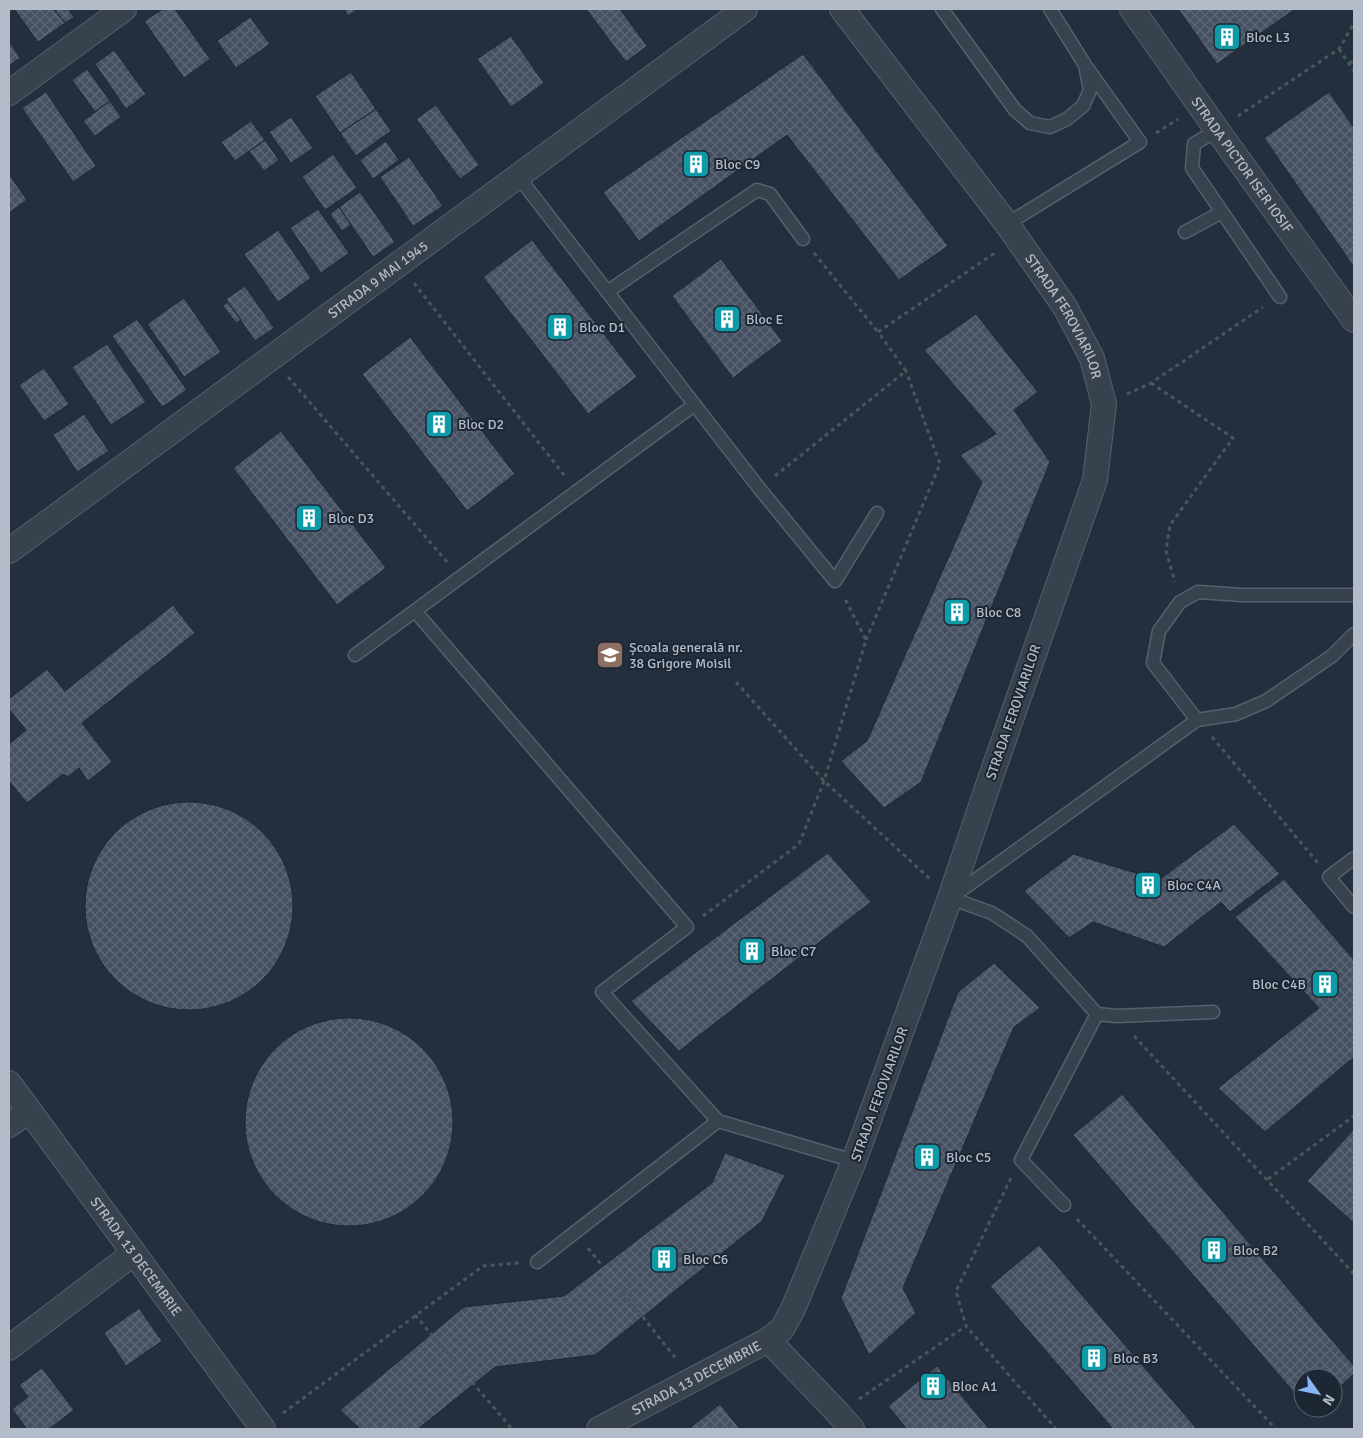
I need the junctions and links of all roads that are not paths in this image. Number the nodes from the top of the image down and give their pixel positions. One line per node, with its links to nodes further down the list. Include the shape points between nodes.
1 (124, 9): 8 (street)
2 (745, 9): 10 (street, STRADA 9 MAI 1945)
3 (842, 9): 12 (street, STRADA FEROVIARILOR)
4 (942, 9): 7 (lane, via 1015,110 1030,123 1050,127 1067,120 1083,106 1090,90)
5 (1050, 9): 7 (lane)
6 (1132, 9): 9 (street, STRADA PICTOR ISER IOSIF)
7 (1085, 65): 12 (lane, via 1140,142)
8 (9, 93)
9 (1216, 130): 11 (lane, via 1194,144 1192,168); 17 (street, STRADA PICTOR ISER IOSIF)
10 (517, 176): 15 (lane); 20 (street, STRADA 9 MAI 1945)
11 (1222, 212): 13 (lane); 16 (lane)
12 (1012, 231): 27 (street, STRADA FEROVIARILOR, via 1065,307 1092,358 1104,404 1095,480)
13 (1185, 232)
14 (803, 239): 15 (lane, via 770,194 757,190)
15 (607, 292): 18 (lane)
16 (1280, 297)
17 (1354, 320)
18 (694, 405): 19 (lane, via 836,581); 22 (lane)
19 (877, 513)
20 (9, 551)
21 (1354, 595): 25 (lane, via 1241,596 1198,592 1180,602 1159,631 1153,664)
22 (415, 610): 24 (lane); 33 (lane, via 687,927 602,992)
23 (1354, 634): 25 (lane, via 1332,656 1266,701 1236,714)
24 (355, 655)
25 (1197, 720): 27 (lane)
26 (1354, 858): 28 (lane, via 1329,877)
27 (950, 898): 30 (lane, via 992,913 1027,936); 35 (street, STRADA FEROVIARILOR)
28 (1354, 907)
29 (1213, 1012): 30 (lane)
30 (1097, 1014): 36 (lane, via 1021,1160)
31 (9, 1083): 32 (street, STRADA 13 DECEMBRIE)
32 (29, 1111): 34 (street); 37 (street, STRADA 13 DECEMBRIE)
33 (718, 1121): 35 (lane); 38 (lane)
34 (9, 1125)
35 (854, 1161): 39 (street, STRADA FEROVIARILOR, via 793,1309 782,1329)
36 (1064, 1206)
37 (134, 1253): 40 (street); 42 (street, STRADA 13 DECEMBRIE)
38 (537, 1262)
39 (768, 1340): 41 (street); 43 (street, STRADA 13 DECEMBRIE)
40 (9, 1348)
41 (845, 1421)
42 (262, 1429)
43 (599, 1429)

